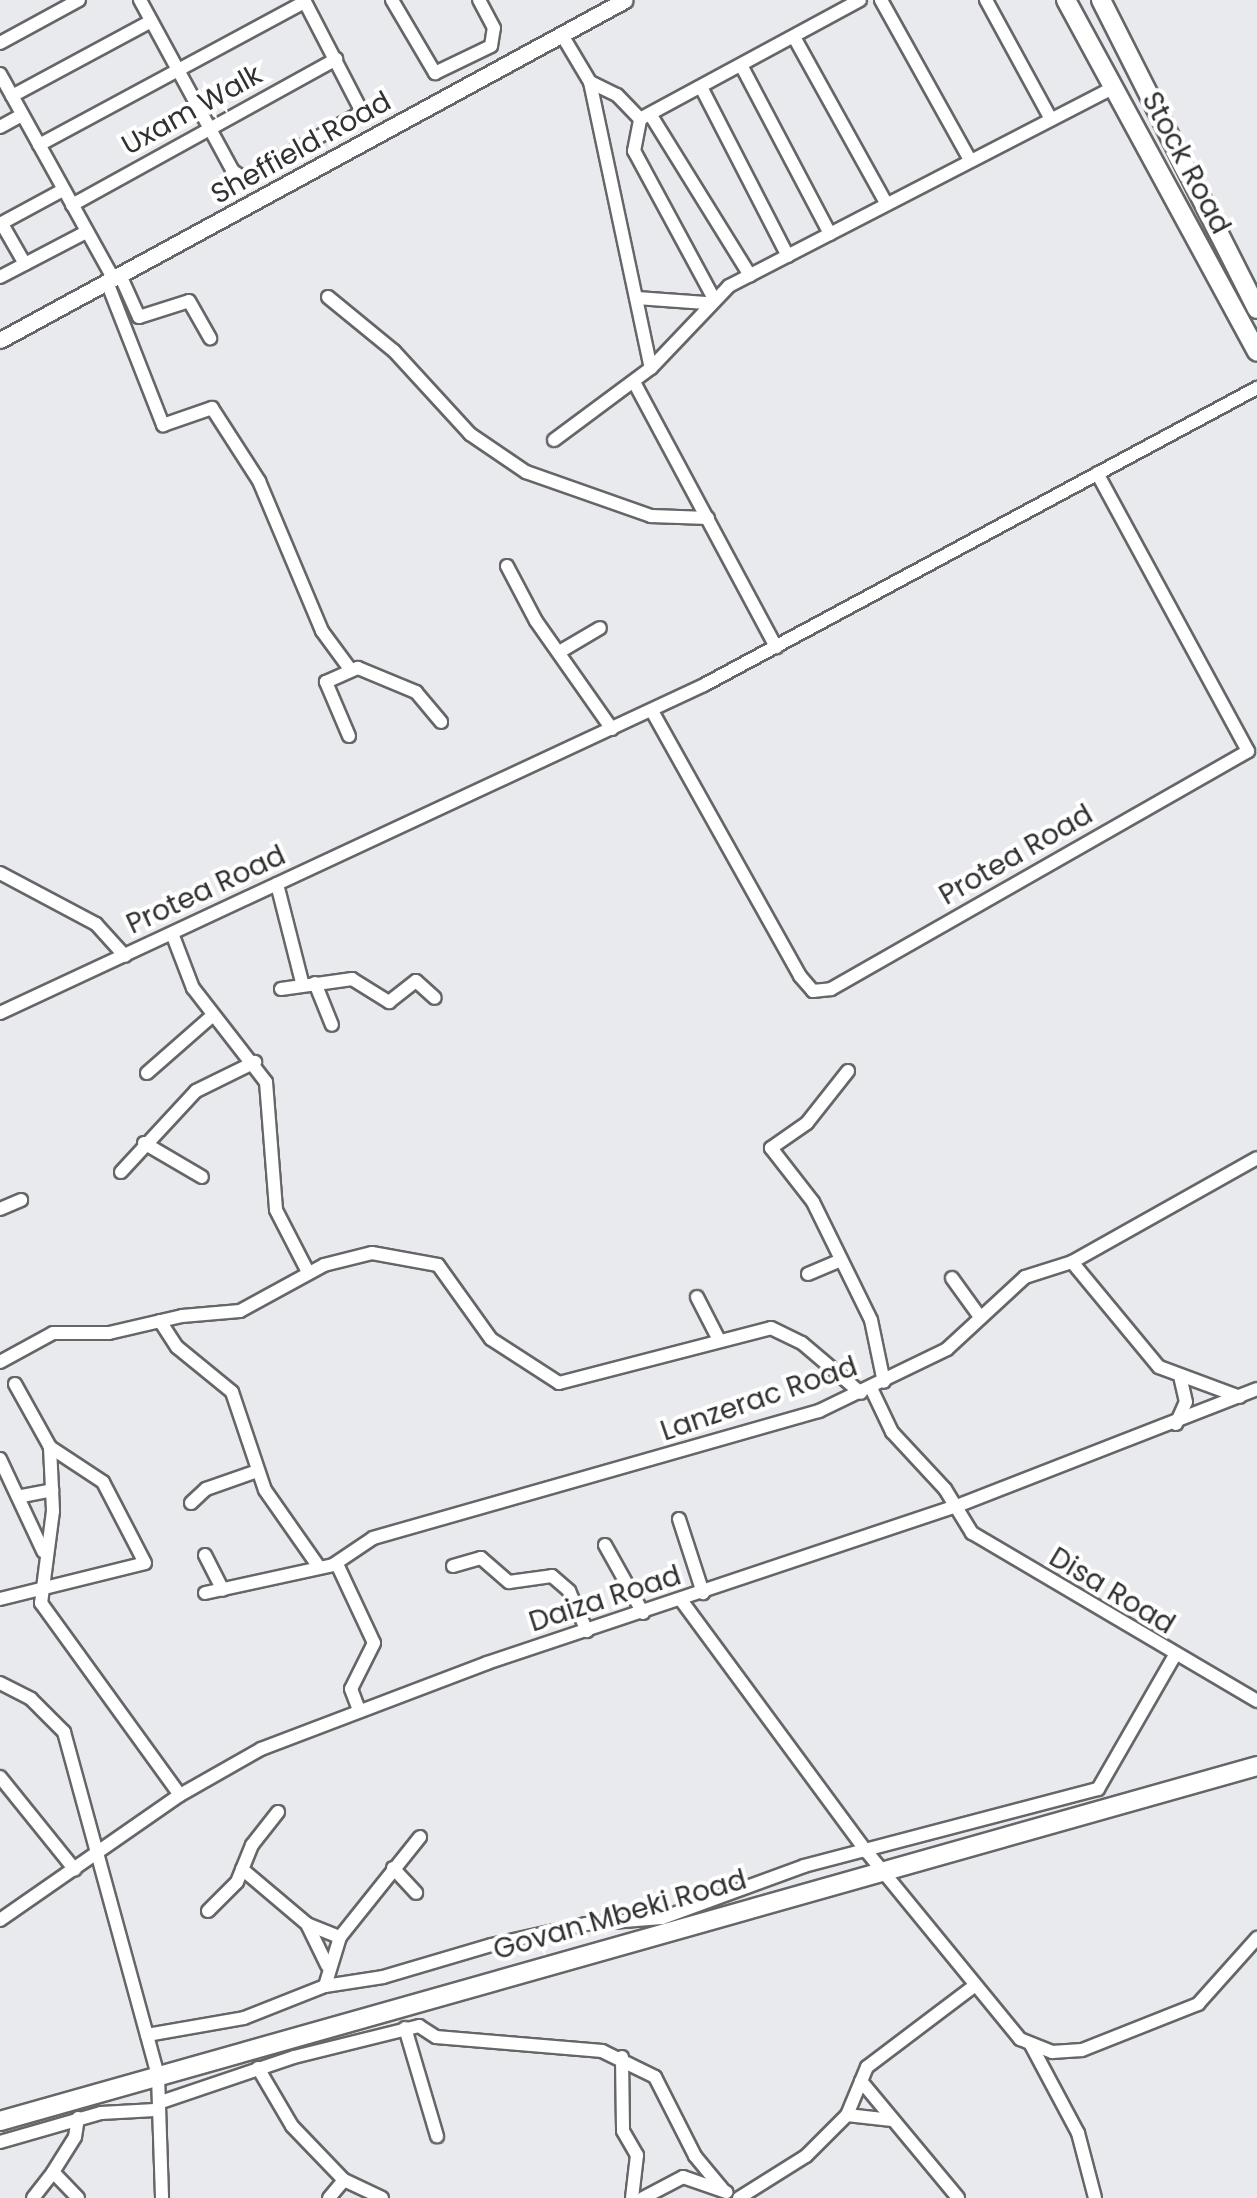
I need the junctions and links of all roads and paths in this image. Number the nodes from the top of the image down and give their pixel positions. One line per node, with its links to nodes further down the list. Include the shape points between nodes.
1 (79, 0): 15 (street)
2 (140, 0): 12 (street)
3 (392, 0): 4 (street, via 435,72 491,46 494,28)
4 (479, 0)
5 (625, 0): 13 (street, Sheffield Road)
6 (860, 0): 14 (street)
7 (881, 0): 31 (street)
8 (986, 0): 26 (street)
9 (1066, 0): 22 (main road, Stock Road)
10 (1100, 0): 47 (main road, Stock Road)
11 (304, 1): 16 (street); 18 (street)
12 (151, 21): 18 (street); 23 (street)
13 (562, 34): 20 (street); 43 (street, Sheffield Road)
14 (794, 37): 17 (street); 34 (street)
15 (0, 43)
16 (336, 59): 28 (street, Uxam Walk); 28 (street, via 362,112 252,178 240,178)
17 (741, 66): 21 (street); 38 (street)
18 (178, 71): 28 (street); 29 (street)
19 (0, 74): 23 (street)
20 (590, 82): 25 (street); 32 (street)
21 (701, 87): 25 (street); 39 (street)
22 (1114, 88): 26 (street); 50 (main road, Stock Road)
23 (12, 96): 24 (street)
24 (22, 114): 27 (street); 29 (street)
25 (645, 116): 30 (street); 41 (street)
26 (1051, 119): 31 (street)
27 (0, 127)
28 (210, 128): 35 (street, Uxam Walk)
29 (39, 144): 33 (street)
30 (634, 151): 32 (street); 46 (street)
31 (970, 160): 34 (street)
32 (610, 161): 45 (street)
33 (64, 190): 35 (street); 36 (street)
34 (886, 203): 38 (street)
35 (72, 204): 37 (street)
36 (1, 224): 40 (street)
37 (86, 232): 40 (street); 43 (street)
38 (830, 234): 39 (street)
39 (788, 256): 41 (street)
40 (24, 264): 42 (street)
41 (750, 275): 46 (street)
42 (0, 277)
43 (113, 278): 48 (street, via 138,317 189,301); 49 (street, Sheffield Road); 61 (street, via 163,424 212,408 259,481 322,631)
44 (328, 297): 56 (street, via 394,351 470,434 526,472 650,516)
45 (637, 298): 46 (street); 51 (street)
46 (710, 300): 51 (street)
47 (1257, 310)
48 (210, 338)
49 (0, 340)
50 (1257, 352)
51 (651, 368): 52 (street)
52 (634, 382): 54 (street); 56 (street)
53 (1257, 388): 55 (street, Protea Road)
54 (554, 440)
55 (1097, 473): 59 (street, Protea Road); 62 (street, Protea Road, via 1248,750 831,989 813,991 800,976)
56 (708, 518): 59 (street)
57 (507, 566): 60 (street, via 536,621)
58 (600, 628): 60 (street)
59 (776, 646): 62 (street, Protea Road)
60 (561, 651): 64 (street)
61 (350, 669): 63 (street, via 416,692); 65 (street, via 326,682)
62 (652, 711): 64 (street, Protea Road)
63 (441, 722)
64 (612, 729): 67 (street, Protea Road)
65 (349, 736)
66 (0, 873): 69 (street, via 96,924)
67 (277, 884): 68 (street, Protea Road); 70 (street)
68 (173, 936): 69 (street, Protea Road); 74 (street, via 193,988)
69 (125, 956): 73 (street, Protea Road)
70 (308, 982): 71 (street); 72 (street, via 352,979 389,1002 416,981); 75 (street)
71 (281, 989)
72 (435, 998)
73 (0, 1013)
74 (213, 1014): 76 (street); 78 (street)
75 (332, 1025)
76 (255, 1062): 79 (street, via 196,1091); 87 (street, via 270,1102 276,1210)
77 (848, 1071): 85 (street, via 807,1123 770,1148 808,1195)
78 (148, 1073)
79 (144, 1143): 81 (street); 82 (street)
80 (1257, 1158): 86 (street, Lanzerac Road)
81 (120, 1172)
82 (202, 1178)
83 (21, 1200): 84 (street)
84 (0, 1210)
85 (839, 1262): 88 (street); 97 (street, via 871,1320)
86 (1072, 1262): 91 (street, Lanzerac Road, via 1025,1278); 95 (street, via 1147,1355)
87 (308, 1272): 92 (street, via 240,1311); 93 (street, via 366,1253 434,1263 491,1339 558,1383 640,1367)
88 (808, 1274)
89 (952, 1278): 91 (street)
90 (696, 1297): 93 (street)
91 (980, 1317): 97 (street, Lanzerac Road, via 947,1348)
92 (160, 1321): 94 (street, via 110,1333 53,1333); 103 (street, via 176,1347 232,1392 245,1416)
93 (718, 1338): 97 (street, via 780,1330)
94 (0, 1362)
95 (1181, 1380): 99 (street); 100 (street, via 1186,1402)
96 (16, 1384): 101 (street)
97 (872, 1388): 107 (street, Disa Road, via 892,1432); 112 (street, Lanzerac Road, via 708,1447 366,1540)
98 (1257, 1390): 99 (street, Daiza Road)
99 (1242, 1397): 100 (street, Daiza Road)
100 (1176, 1424): 107 (street, Daiza Road)
101 (50, 1447): 104 (street); 115 (street, via 103,1482 146,1561 138,1569)
102 (0, 1459): 105 (street)
103 (257, 1471): 106 (street, via 206,1488); 114 (street)
104 (52, 1490): 105 (street); 110 (street)
105 (22, 1496): 110 (street)
106 (190, 1504)
107 (958, 1506): 118 (street, Daiza Road); 123 (street, Disa Road, via 981,1540)
108 (679, 1519): 118 (street)
109 (604, 1545): 121 (street)
110 (42, 1551): 115 (street)
111 (205, 1555): 116 (street)
112 (337, 1564): 114 (street); 126 (street, via 374,1643 351,1688)
113 (453, 1566): 122 (street, via 481,1558 511,1582 552,1576 568,1591)
114 (318, 1567): 116 (street)
115 (39, 1587): 119 (street); 129 (street, via 41,1603)
116 (222, 1590): 117 (street)
117 (206, 1593)
118 (702, 1593): 120 (street, Daiza Road)
119 (0, 1600)
120 (681, 1600): 121 (street, Daiza Road); 132 (street)
121 (643, 1614): 122 (street, Daiza Road)
122 (587, 1630): 126 (street, Daiza Road)
123 (1174, 1658): 125 (street, Disa Road); 132 (street, via 1101,1788)
124 (0, 1683): 133 (street, via 62,1726)
125 (1257, 1701)
126 (359, 1710): 129 (street, Daiza Road, via 261,1749)
127 (1257, 1766): 137 (main road, Govan Mbeki Road)
128 (0, 1776): 136 (street)
129 (180, 1795): 133 (street, Daiza Road)
130 (278, 1812): 135 (street)
131 (420, 1837): 134 (street)
132 (867, 1852): 137 (street); 145 (street, via 791,1871 662,1918 586,1924)
133 (97, 1855): 136 (street, Daiza Road); 148 (street)
134 (392, 1868): 138 (street); 142 (street)
135 (242, 1869): 139 (street); 141 (street)
136 (75, 1870): 140 (street, Daiza Road)
137 (882, 1871): 146 (street); 152 (main road, Govan Mbeki Road)
138 (416, 1893)
139 (208, 1911)
140 (0, 1920)
141 (307, 1924): 142 (street); 144 (street)
142 (340, 1937): 144 (street)
143 (1257, 1938): 149 (street, via 1198,2004 1082,2050)
144 (327, 1965): 145 (street)
145 (325, 1986): 148 (street, via 244,2018)
146 (974, 1986): 149 (street); 153 (street, via 867,2068)
147 (405, 2028): 150 (street); 151 (street); 159 (street)
148 (146, 2035): 152 (street)
149 (1031, 2046): 172 (street, via 1078,2134)
150 (622, 2057): 163 (street, via 659,2082 695,2156); 169 (street, via 623,2132 637,2154)
151 (258, 2068): 154 (street); 162 (street, via 286,2120)
152 (158, 2076): 154 (street); 158 (main road, Govan Mbeki Road)
153 (860, 2081): 155 (street); 157 (street)
154 (158, 2106): 156 (street); 166 (street)
155 (847, 2116): 157 (street); 163 (street, via 800,2162)
156 (78, 2118): 160 (street); 161 (street, via 76,2137)
157 (892, 2120): 171 (street)
158 (0, 2121)
159 (437, 2136)
160 (0, 2142)
161 (53, 2172): 164 (street); 165 (street)
162 (344, 2180): 167 (street); 168 (street)
163 (740, 2195): 170 (street, via 679,2177)
164 (34, 2198)
165 (78, 2198)
166 (162, 2198)
167 (329, 2198)
168 (382, 2198)
169 (632, 2198)
170 (643, 2198)
171 (958, 2198)
172 (1096, 2198)

